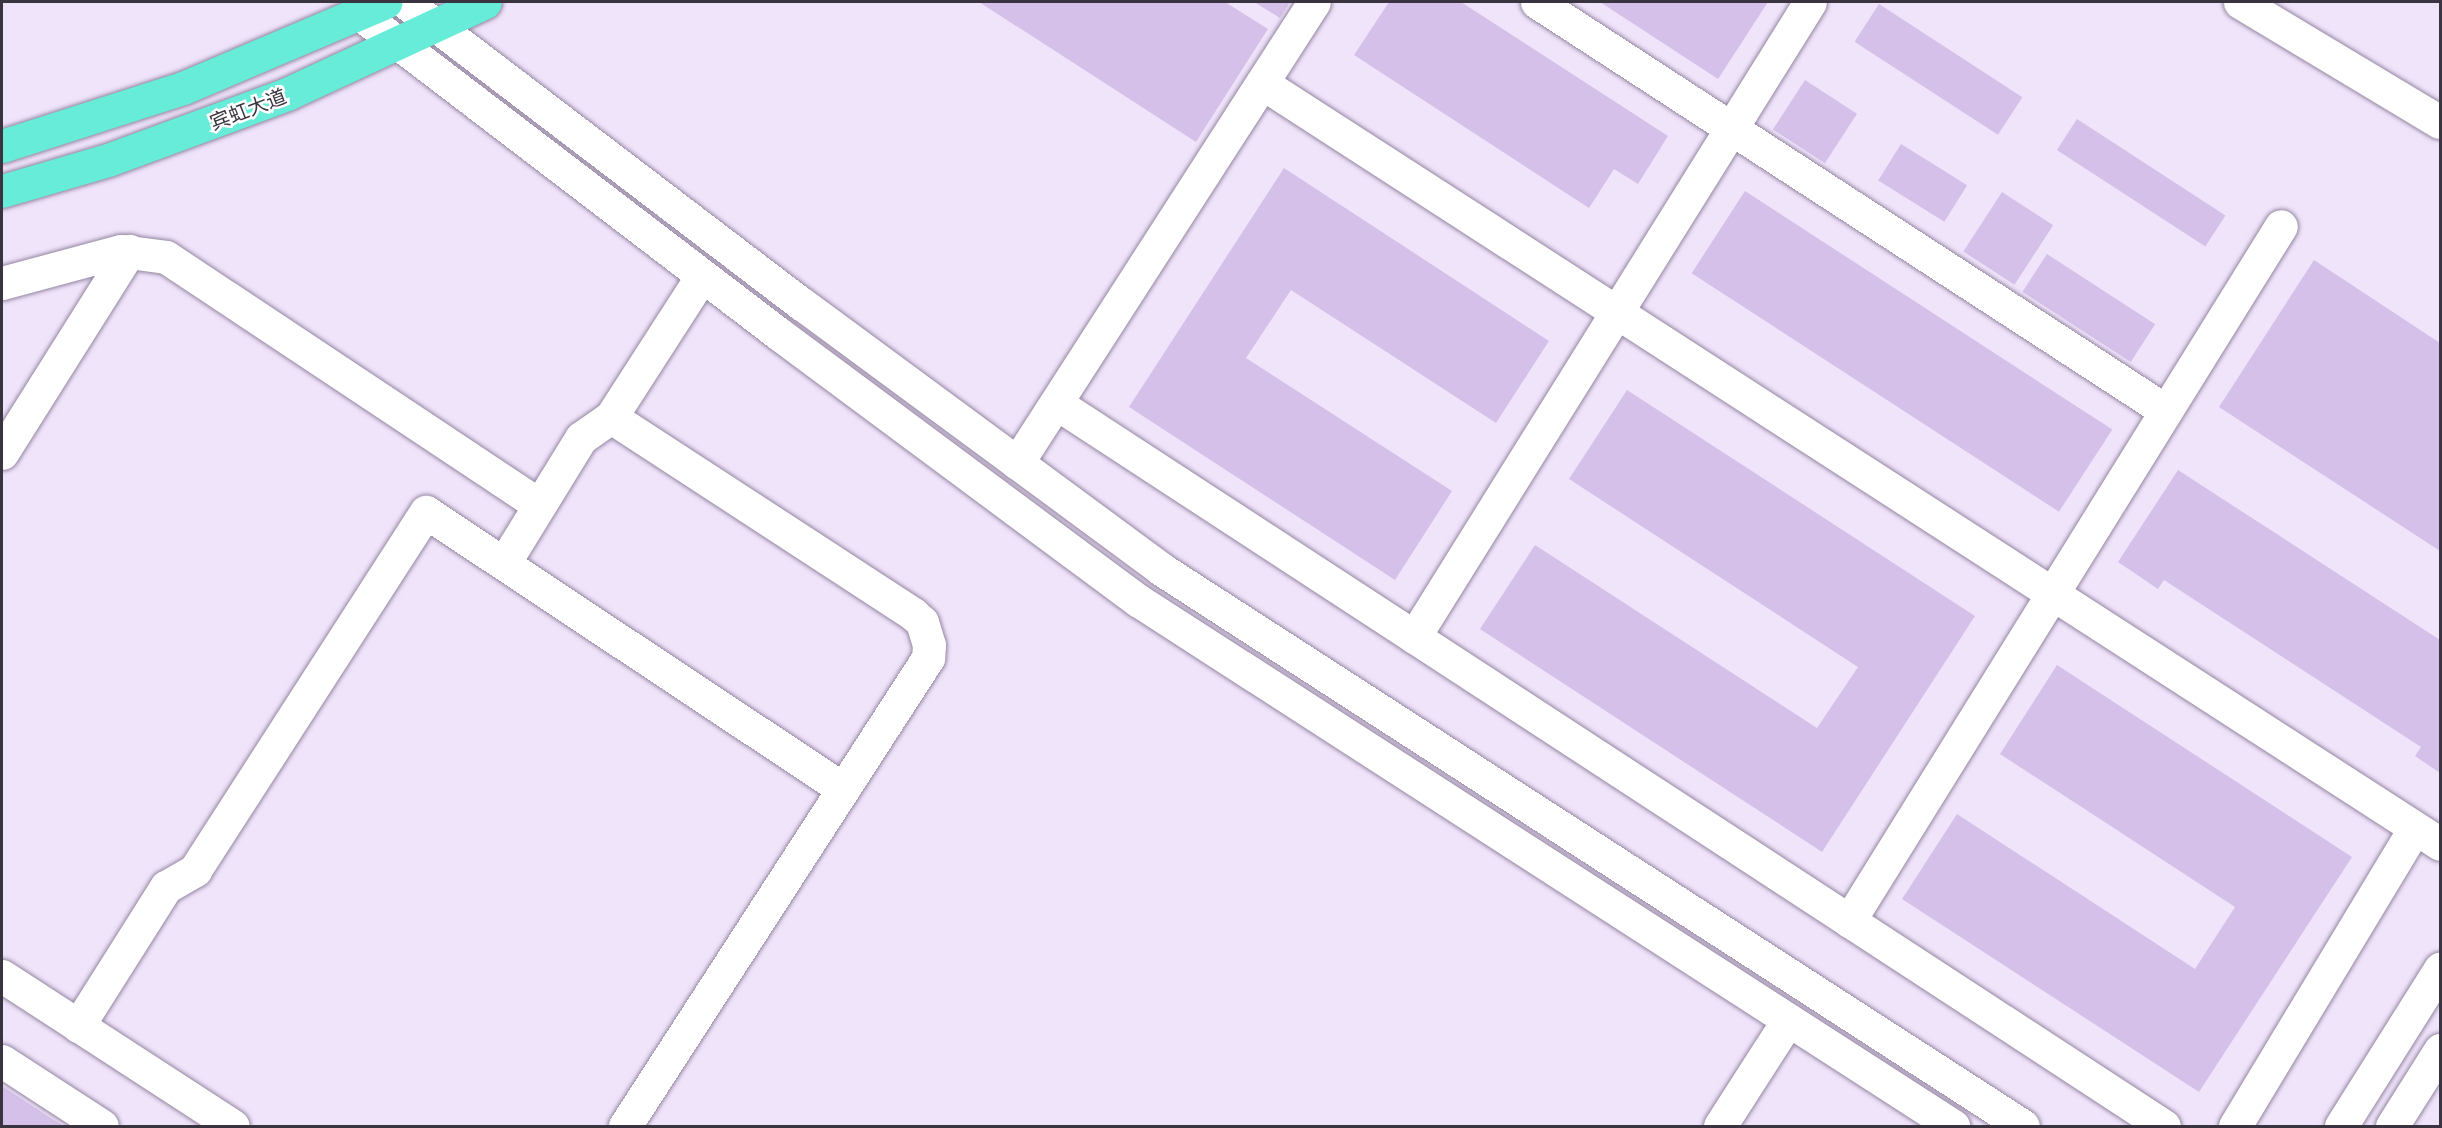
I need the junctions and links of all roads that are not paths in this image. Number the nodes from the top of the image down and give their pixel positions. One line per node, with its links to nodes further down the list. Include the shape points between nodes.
1 (405, 2): 8 (street)
2 (484, 2): 8 (main road, 宾虹大道)
3 (1314, 2): 10 (street)
4 (1538, 2): 12 (street)
5 (1810, 2): 12 (street)
6 (2240, 2): 11 (street)
7 (373, 8): 9 (street); 13 (main road, via 183,88)
8 (436, 26): 9 (main road, 宾虹大道); 24 (street)
9 (399, 44): 14 (main road, 宾虹大道, via 198,129); 17 (street)
10 (1262, 83): 19 (street); 20 (street)
11 (2440, 122)
12 (1731, 128): 19 (street); 21 (street)
13 (2, 146)
14 (2, 191)
15 (2282, 226): 21 (street)
16 (129, 251): 18 (street); 23 (street); 25 (street, via 165,256)
17 (702, 276): 22 (street); 34 (street, via 1139,601)
18 (2, 283)
19 (1617, 312): 27 (street); 28 (street)
20 (1056, 403): 24 (street); 28 (street)
21 (2166, 411): 27 (street)
22 (611, 417): 25 (street, via 580,438); 29 (street, via 922,622 927,633 928,658)
23 (2, 453)
24 (1017, 463): 43 (street, via 1161,569)
25 (539, 506): 26 (street)
26 (504, 563): 29 (street); 35 (street, via 426,512 195,870 166,887)
27 (2053, 594): 30 (street); 31 (street)
28 (1414, 637): 31 (street)
29 (843, 789): 40 (street)
30 (2428, 836): 45 (street)
31 (1849, 921): 44 (street)
32 (2440, 969): 46 (street)
33 (2, 976): 35 (street)
34 (1788, 1020): 41 (street); 42 (street)
35 (78, 1026): 39 (street)
36 (2440, 1050): 47 (street)
37 (2, 1061): 38 (street)
38 (102, 1126)
39 (233, 1126)
40 (625, 1126)
41 (1720, 1126)
42 (1953, 1126)
43 (2023, 1126)
44 (2164, 1126)
45 (2235, 1126)
46 (2341, 1126)
47 (2392, 1126)

